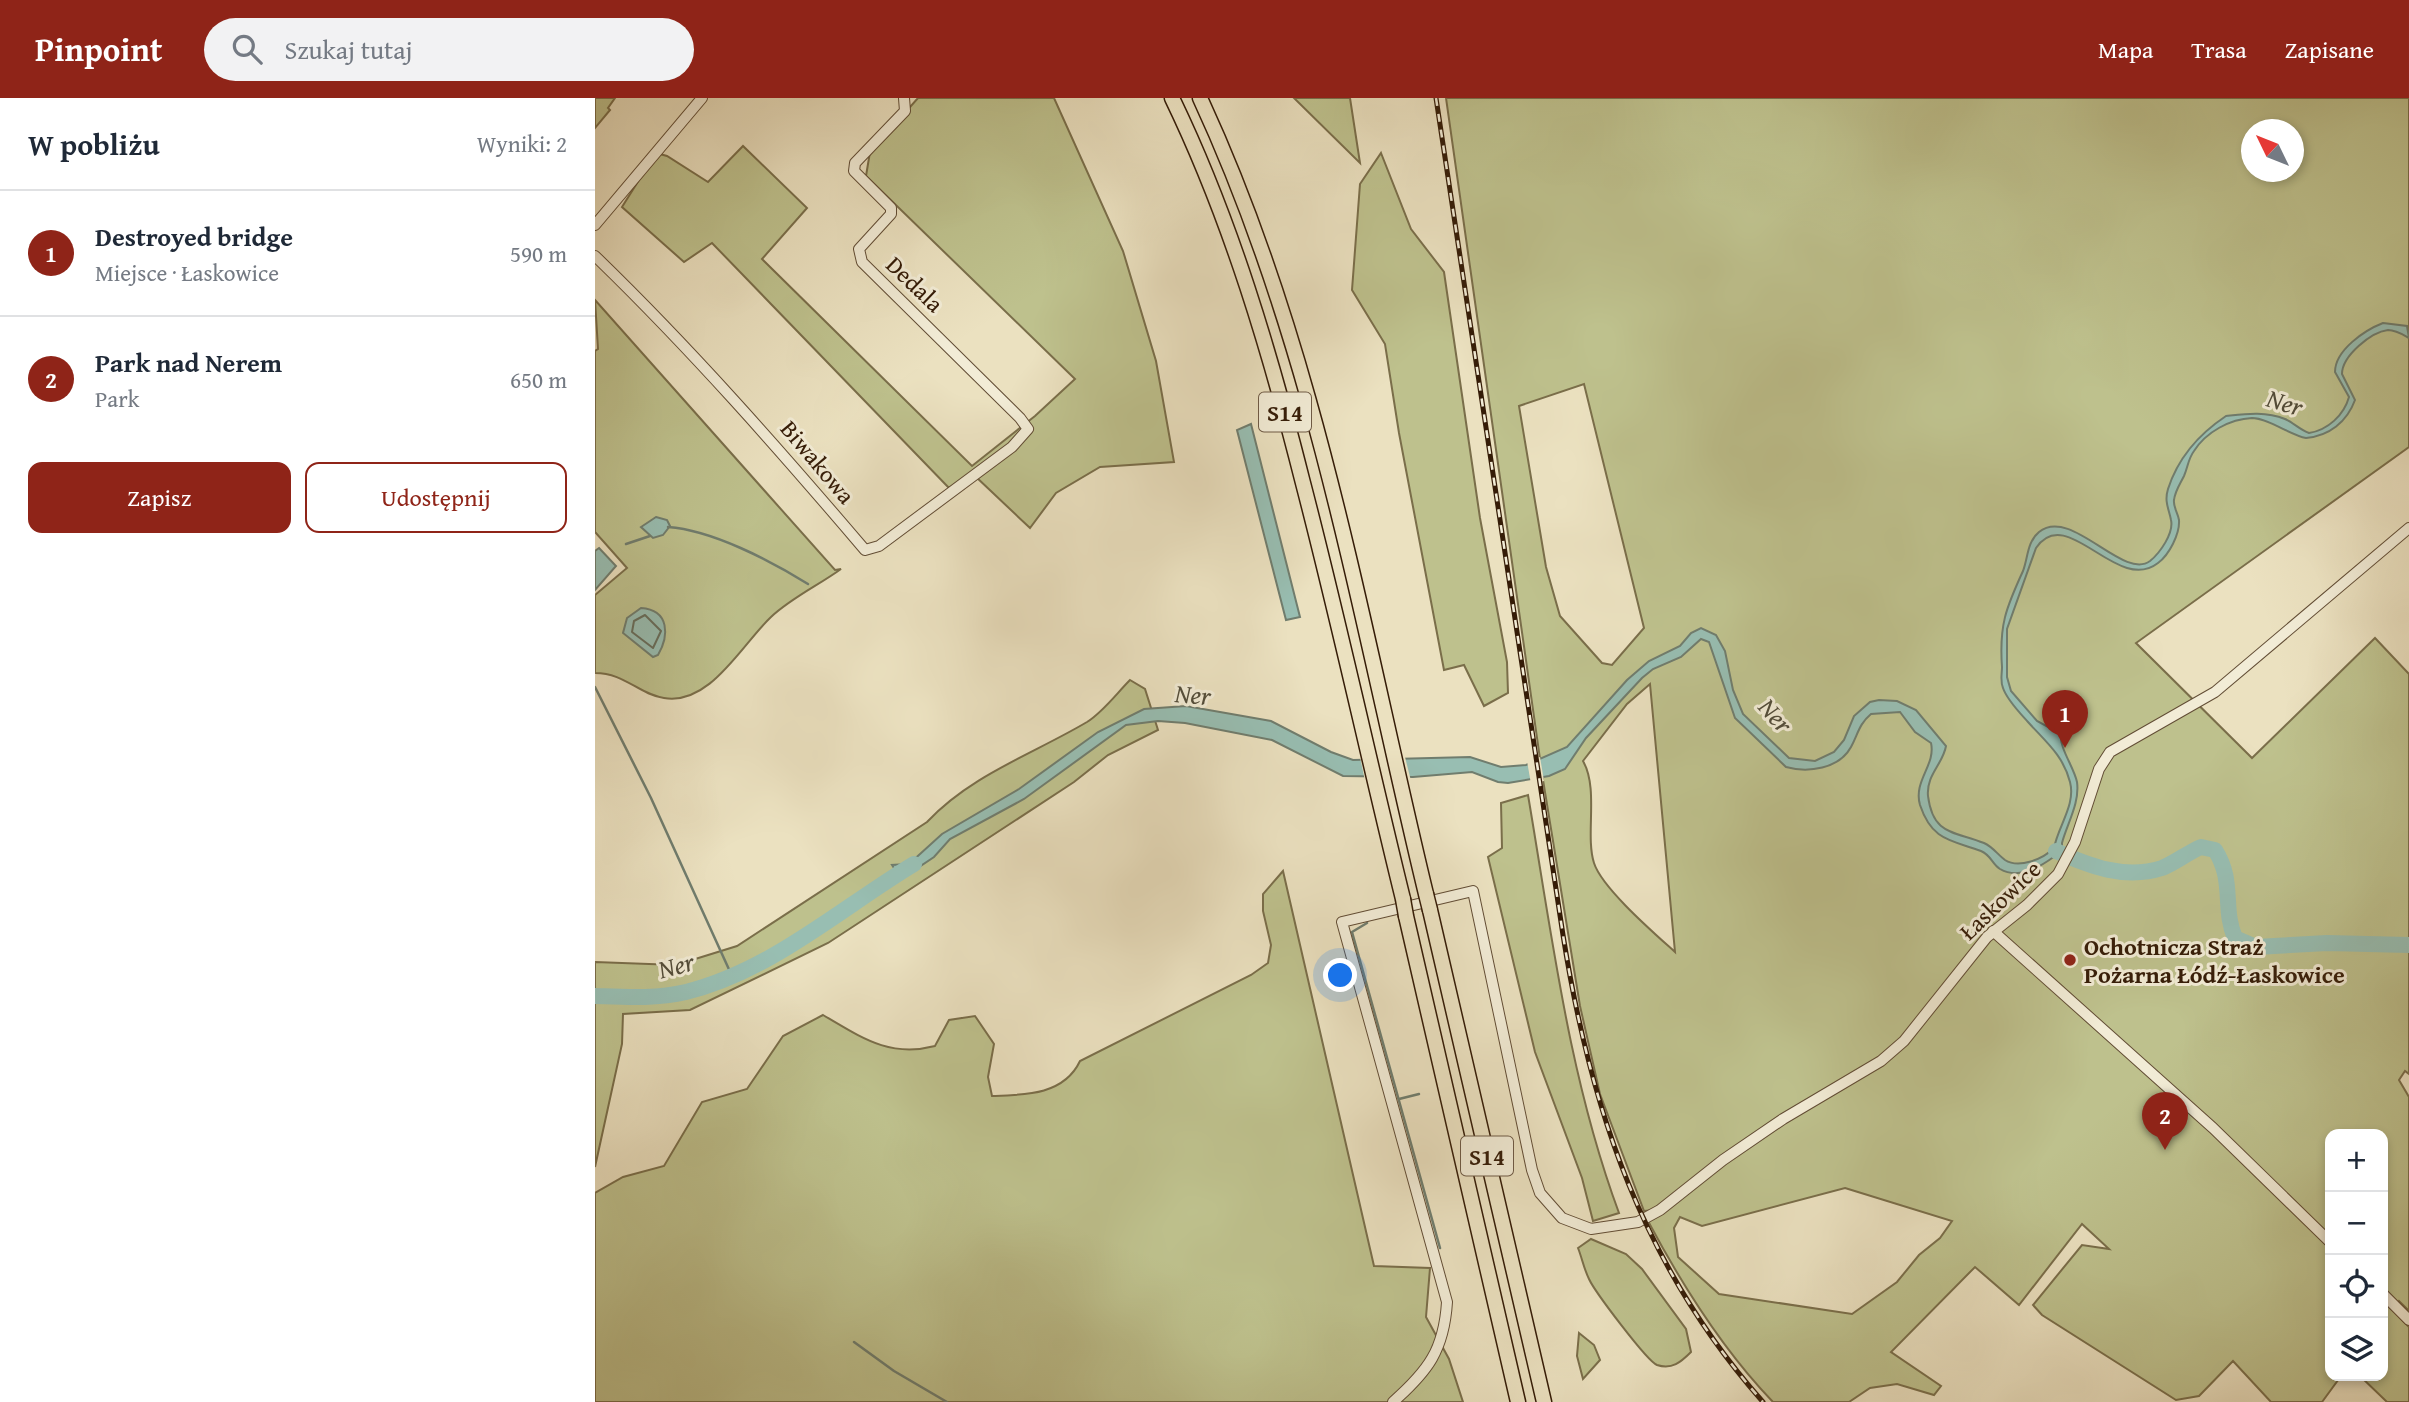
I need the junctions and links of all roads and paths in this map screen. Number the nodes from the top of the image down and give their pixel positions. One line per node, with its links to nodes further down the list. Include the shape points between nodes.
1 (702, 98): 5 (street)
2 (904, 98): 7 (street, Dedala, via 905,111 855,163 854,171 891,208 858,255)
3 (1172, 98): 14 (highway, S14, bridge, via 1257,315 1328,577)
4 (1200, 98): 15 (highway, S14, bridge, via 1253,223 1316,420)
5 (595, 225)
6 (595, 256): 7 (street, Biwakowa, via 762,429 865,551 928,512 1012,447)
7 (1028, 429)
8 (2409, 528): 9 (street, Łaskowice, via 2215,692 2115,748 2099,769 2061,869)
9 (1993, 931): 10 (street, via 2213,1128); 13 (street, Łaskowice, via 1895,1050 1723,1160 1660,1210 1638,1222 1591,1229 1562,1218 1540,1194 1473,891 1342,922 1445,1287 1446,1317 1436,1353 1423,1375)
10 (2325, 1237)
11 (2388, 1299): 12 (street)
12 (2409, 1320)
13 (1393, 1402)
14 (1518, 1402)
15 (1543, 1402)

